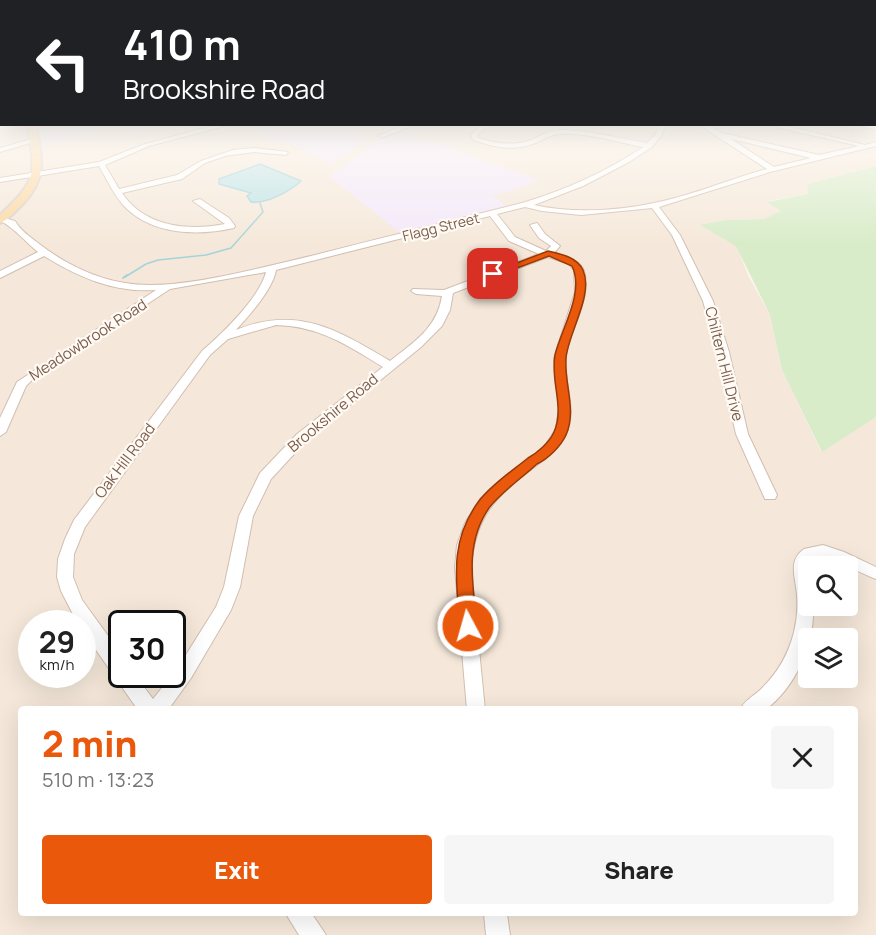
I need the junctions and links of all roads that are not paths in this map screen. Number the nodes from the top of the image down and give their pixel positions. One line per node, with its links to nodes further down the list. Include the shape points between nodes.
1 (36, 159): 9 (main road)
2 (114, 159): 7 (street)
3 (211, 159): 11 (street, via 188,174)
4 (630, 159): 13 (street)
5 (757, 159): 8 (street)
6 (813, 159): 8 (street, Flagg Street)
7 (101, 164): 9 (street); 11 (street)
8 (772, 169): 14 (street, Flagg Street)
9 (36, 175): 10 (street); 16 (main road, via 29,191)
10 (0, 180)
11 (119, 191): 12 (street, via 134,211 161,225 187,229 231,226)
12 (197, 201)
13 (525, 205): 14 (street, Flagg Street, via 542,210 598,211); 15 (street, Flagg Street)
14 (653, 205): 28 (street, Chiltern Hill Drive, via 676,235 708,301 742,434)
15 (492, 214): 19 (street, via 508,236); 20 (street, Flagg Street)
16 (1, 220): 18 (street, Flagg Street)
17 (534, 225): 19 (street, via 556,246)
18 (44, 252): 21 (street); 22 (street, Flagg Street, via 106,284)
19 (548, 254): 24 (street); 34 (street, via 576,265 581,283 560,357 566,411 554,444 485,503 468,534 463,568)
20 (271, 269): 22 (street, Flagg Street); 25 (street, Oak Hill Road, via 241,321)
21 (0, 275)
22 (168, 287): 27 (street, Meadowbrook Road, via 29,376 21,384)
23 (416, 291): 24 (street)
24 (447, 293): 26 (street, Brookshire Road, via 438,324)
25 (222, 341): 26 (street, via 259,326 304,322 337,335); 30 (street, Oak Hill Road, via 206,353 79,524 68,550 67,589)
26 (390, 366): 33 (street, Brookshire Road, via 302,437 265,476 246,516 232,587 223,610)
27 (0, 432)
28 (770, 495)
29 (876, 573): 35 (street, via 828,553 815,551 802,559 806,597 797,651 778,686)
30 (108, 649)
31 (134, 688): 32 (street)
32 (146, 706)
33 (159, 706)
34 (476, 706)
35 (754, 706)
36 (300, 916): 38 (street)
37 (496, 916): 39 (street)
38 (314, 935)
39 (498, 935)

